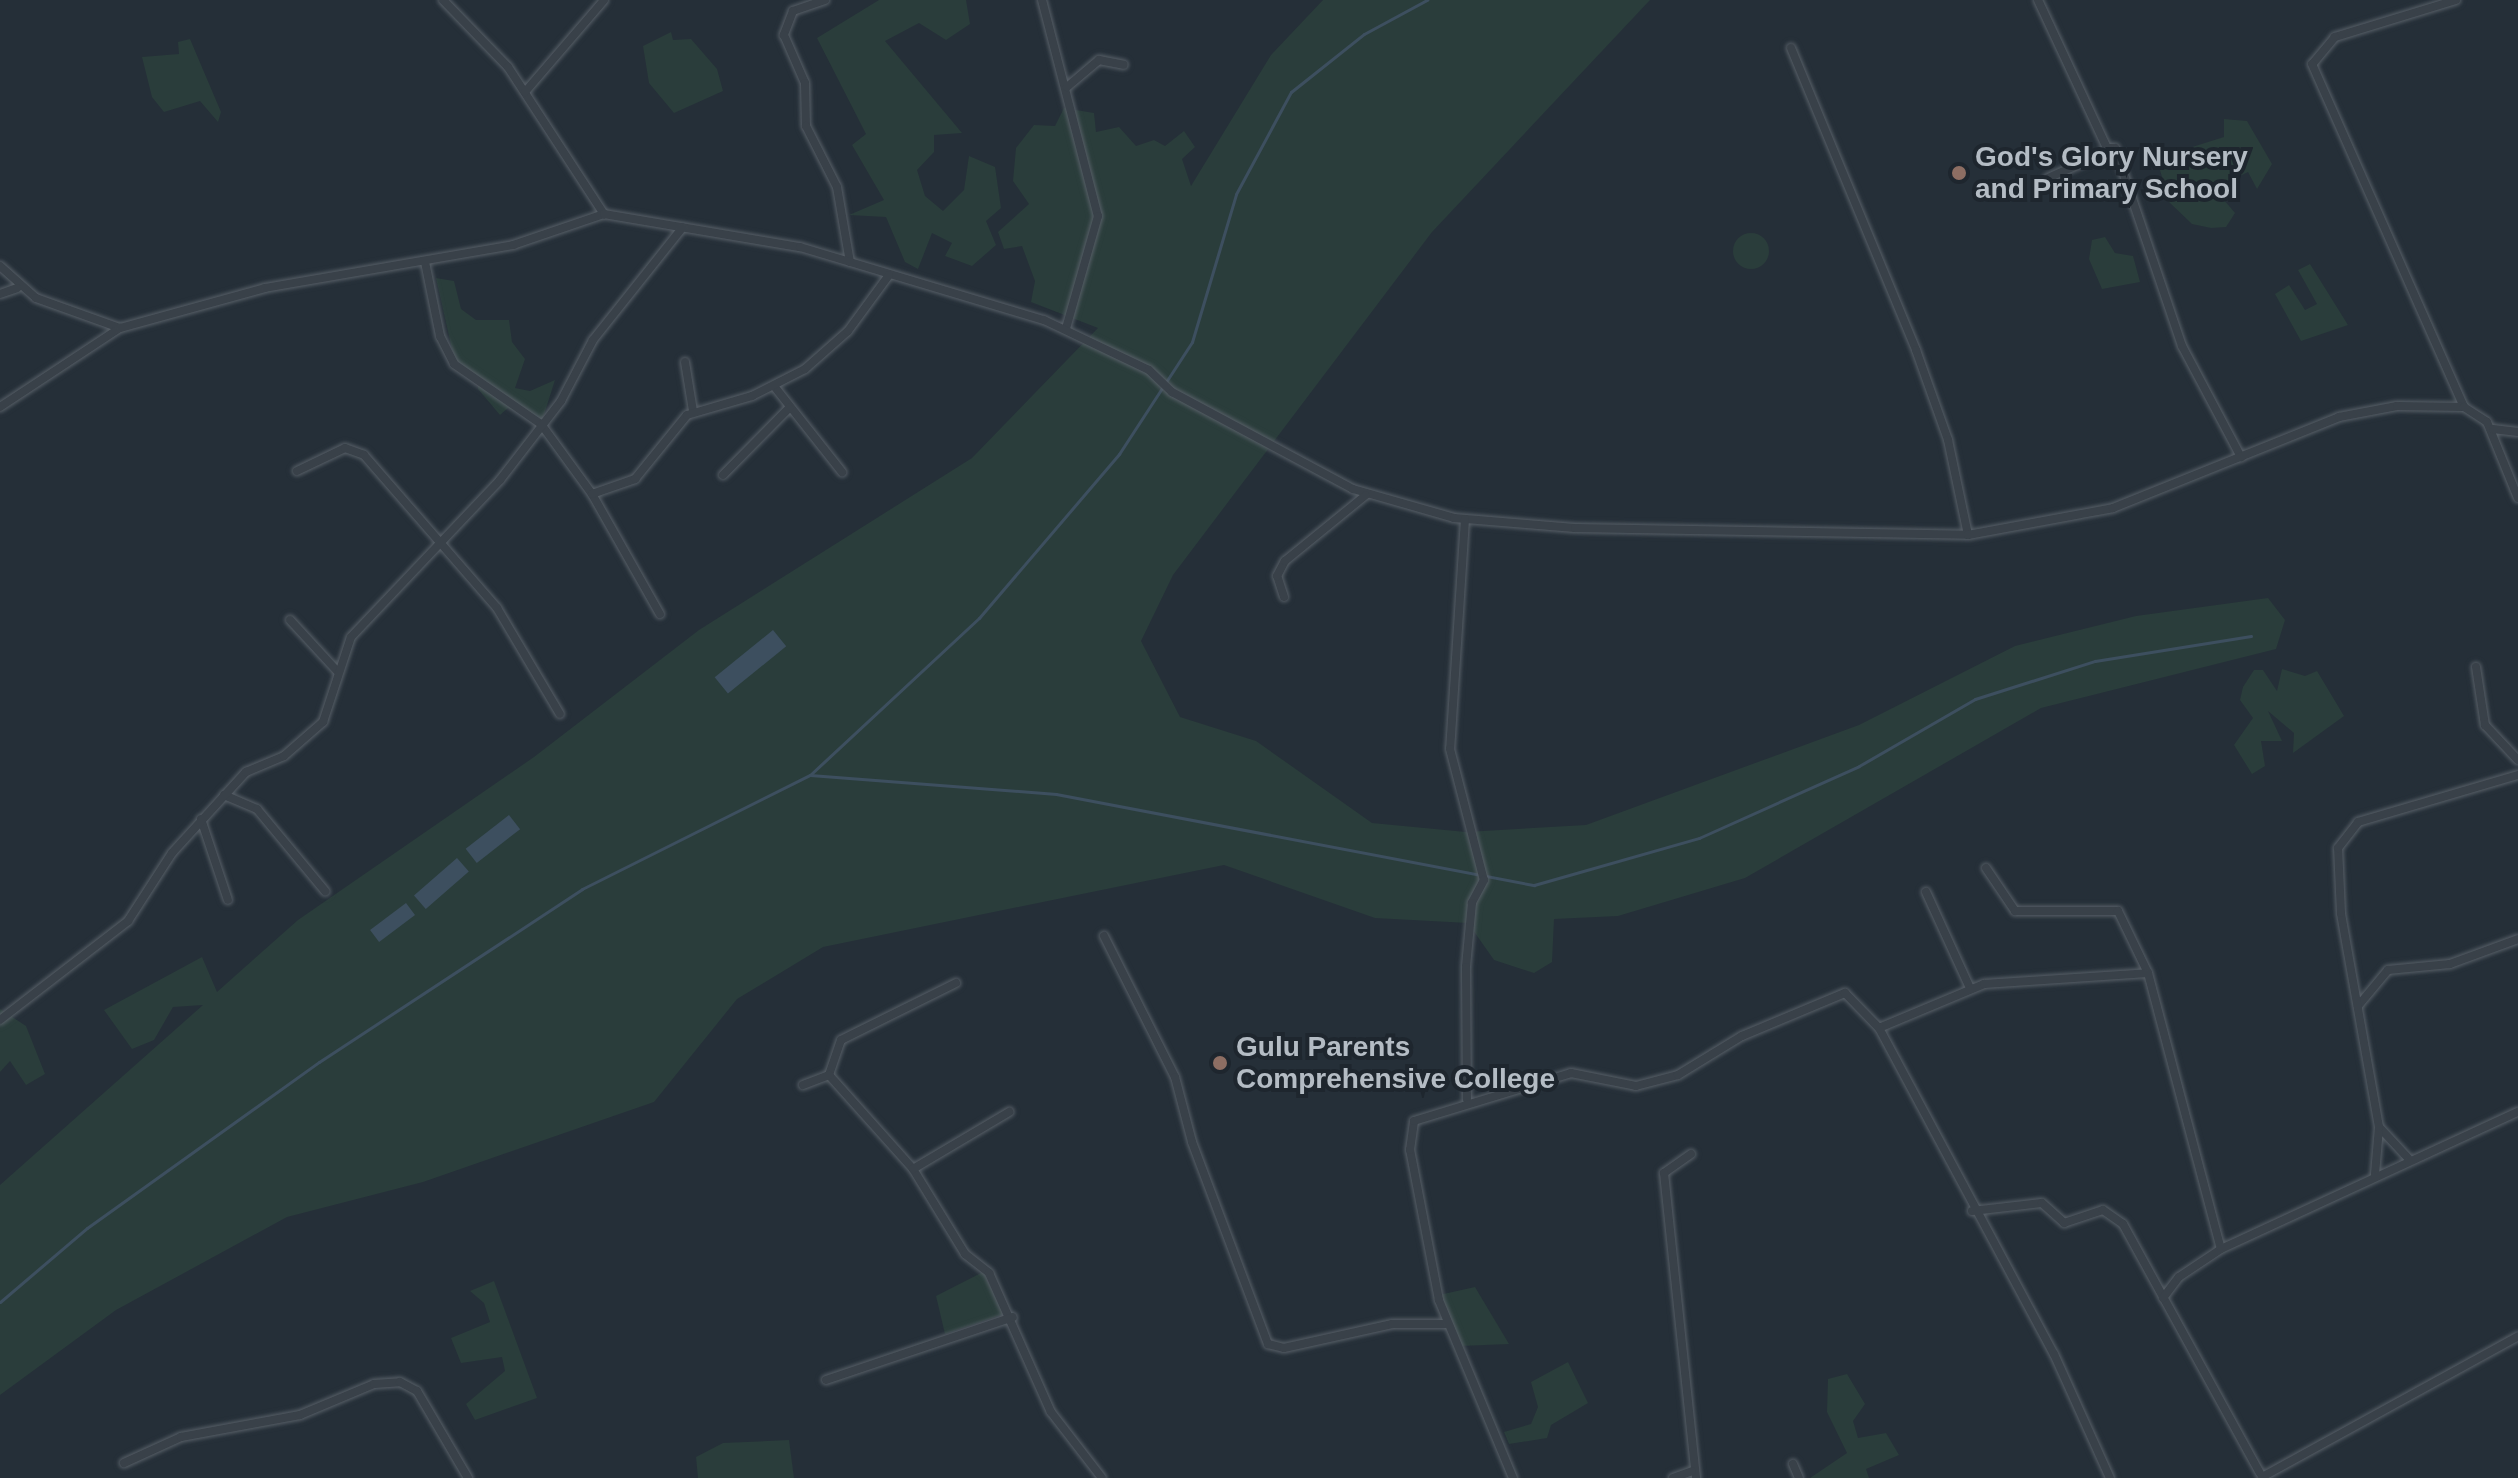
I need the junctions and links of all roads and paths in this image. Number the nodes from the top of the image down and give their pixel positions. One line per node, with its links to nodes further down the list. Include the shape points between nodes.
1 (443, 0): 10 (street)
2 (604, 0): 10 (street)
3 (825, 0): 16 (street, via 793,11 784,35 807,92 806,126 837,187)
4 (1042, 0): 9 (street)
5 (2038, 0): 11 (street, via 2107,148)
6 (2456, 0): 26 (street, via 2335,37 2312,64)
7 (1791, 48): 40 (street, via 1916,350 1948,440)
8 (1124, 65): 9 (street, via 1099,60)
9 (1067, 87): 22 (street, via 1099,222)
10 (525, 92): 13 (street)
11 (2115, 148): 12 (street); 32 (street, via 2182,346)
12 (2048, 178)
13 (604, 214): 14 (street); 15 (street, via 513,245)
14 (683, 227): 16 (street); 29 (street, via 593,340)
15 (425, 262): 21 (street, via 255,290); 29 (street, via 440,336 454,364)
16 (850, 262): 18 (street)
17 (0, 266): 19 (street)
18 (889, 275): 22 (street); 24 (street, via 829,351)
19 (17, 288): 20 (street); 21 (street)
20 (0, 294)
21 (120, 328): 25 (street)
22 (1066, 328): 37 (street)
23 (685, 362): 28 (street)
24 (774, 386): 27 (street); 28 (street)
25 (0, 407)
26 (2464, 407): 30 (street); 32 (street, via 2367,409)
27 (789, 408): 34 (street); 35 (street)
28 (693, 411): 36 (street, via 660,440 635,479)
29 (541, 424): 36 (street); 41 (street)
30 (2493, 429): 31 (street); 38 (street)
31 (2518, 432)
32 (2241, 457): 40 (street, via 2099,512)
33 (297, 471): 41 (street, via 333,451 358,450)
34 (842, 472)
35 (723, 475)
36 (592, 494): 43 (street)
37 (1366, 495): 39 (street); 42 (street, via 1285,561 1277,576)
38 (2518, 498)
39 (1465, 519): 40 (street, via 1575,528); 68 (street, via 1450,749 1484,880 1472,903 1466,967)
40 (1968, 535)
41 (444, 544): 46 (street, via 351,637); 47 (street, via 497,608)
42 (1284, 597)
43 (660, 614)
44 (290, 620): 46 (street)
45 (2476, 667): 48 (street, via 2485,725)
46 (337, 671): 50 (street, via 315,730)
47 (560, 714)
48 (2518, 760)
49 (2518, 775): 63 (street, via 2369,818 2343,837 2335,875)
50 (238, 782): 51 (street); 52 (street)
51 (224, 795): 52 (street); 53 (street)
52 (245, 800): 55 (street)
53 (201, 819): 57 (street); 64 (street, via 128,921)
54 (1986, 868): 60 (street, via 2015,911 2118,911)
55 (325, 891)
56 (1926, 892): 62 (street)
57 (228, 900)
58 (1104, 936): 80 (street, via 1175,1077 1192,1142 1268,1344 1284,1348 1392,1324)
59 (2518, 939): 63 (street, via 2450,964 2388,970)
60 (2148, 973): 62 (street); 77 (street)
61 (956, 983): 66 (street, via 848,1035 831,1054)
62 (1970, 988): 65 (street)
63 (2358, 1006): 71 (street)
64 (0, 1020)
65 (1879, 1028): 68 (street, via 1842,993 1742,1036 1678,1075 1636,1086 1571,1073); 76 (street)
66 (829, 1075): 67 (street); 74 (street)
67 (803, 1085)
68 (1467, 1099): 80 (street, via 1414,1121 1409,1136)
69 (1009, 1112): 74 (street)
70 (2518, 1114): 73 (street)
71 (2379, 1127): 73 (street); 75 (street)
72 (1691, 1154): 85 (street, via 1664,1173)
73 (2408, 1158): 75 (street)
74 (913, 1169): 79 (street)
75 (2375, 1174): 77 (street)
76 (1972, 1211): 78 (street, via 2042,1203 2070,1223 2085,1213 2108,1212 2129,1234); 92 (street, via 2054,1354)
77 (2221, 1249): 78 (street, via 2179,1277)
78 (2163, 1298): 86 (street)
79 (1013, 1317): 82 (street); 88 (street, via 1051,1412)
80 (1446, 1324): 89 (street)
81 (2518, 1336): 86 (street)
82 (826, 1380)
83 (124, 1463): 87 (street, via 181,1437 300,1415 374,1384 400,1382 417,1391)
84 (1793, 1464): 91 (street)
85 (1694, 1474): 90 (street)
86 (2261, 1476)
87 (468, 1478)
88 (1102, 1478)
89 (1513, 1478)
90 (1673, 1478)
91 (1799, 1478)
92 (2110, 1478)

